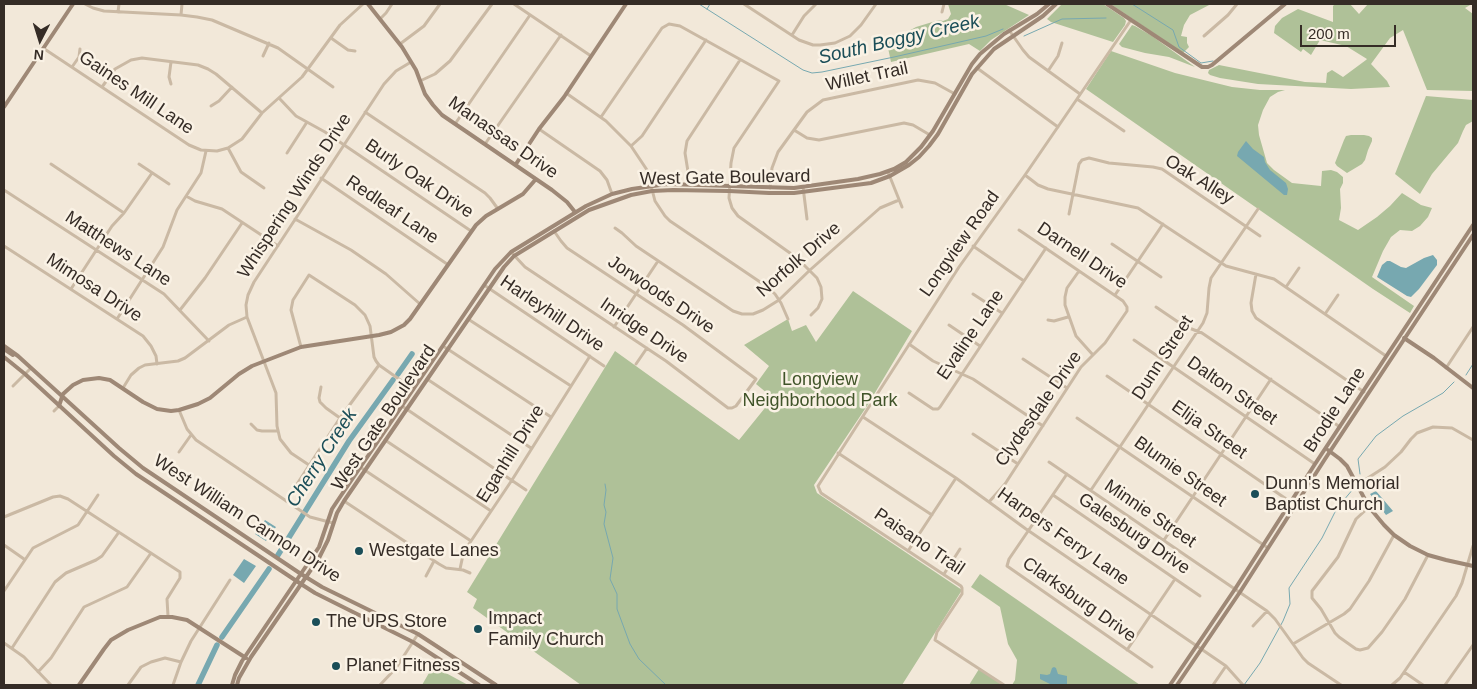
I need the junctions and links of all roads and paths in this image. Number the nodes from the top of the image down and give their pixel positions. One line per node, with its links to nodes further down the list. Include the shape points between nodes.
1 (73, 4): 38 (main road)
2 (85, 4): 22 (street, via 97,10)
3 (119, 4): 22 (street)
4 (182, 4): 25 (street)
5 (364, 4): 33 (street, via 343,22)
6 (368, 4): 26 (main road, Manassas Drive)
7 (392, 4): 26 (street)
8 (440, 4): 37 (street, via 424,26)
9 (492, 4): 50 (street, via 450,61)
10 (514, 4): 24 (street)
11 (744, 4): 21 (street)
12 (816, 4): 30 (street)
13 (876, 4): 30 (street, via 856,31 835,43 813,45)
14 (944, 4): 23 (street)
15 (1049, 4): 28 (main road, West Gate Boulevard)
16 (1056, 4): 31 (main road, West Gate Boulevard)
17 (1107, 4): 27 (main road)
18 (1237, 4): 32 (street)
19 (1285, 4): 27 (main road, via 1208,67 1196,64)
20 (623, 5): 42 (main road)
21 (751, 5): 30 (street)
22 (118, 12): 25 (street)
23 (942, 12)
24 (530, 14): 29 (street); 67 (street)
25 (182, 15): 35 (street, via 212,20)
26 (380, 19): 37 (main road, Manassas Drive)
27 (1131, 20): 57 (street, Longview Road)
28 (1009, 30): 31 (street); 56 (main road, West Gate Boulevard, via 976,59)
29 (560, 35): 42 (street); 73 (street)
30 (792, 35)
31 (1012, 35): 47 (main road, West Gate Boulevard, via 994,48); 49 (street, via 1030,58)
32 (1204, 36)
33 (331, 38): 40 (street); 48 (street)
34 (706, 40): 43 (street); 65 (street, via 674,24 662,28); 75 (street, via 642,136)
35 (269, 43): 41 (street); 48 (street)
36 (1062, 43): 49 (street)
37 (400, 44): 45 (main road, Manassas Drive)
38 (43, 48): 46 (street, Gaines Mill Lane); 62 (main road)
39 (80, 49): 46 (street)
40 (355, 51)
41 (263, 56)
42 (591, 56): 55 (main road)
43 (740, 60): 88 (street, via 686,141); 89 (street, via 779,81 734,148)
44 (171, 62): 51 (street); 52 (street, via 142,58 131,60 115,69); 53 (street, via 208,68)
45 (412, 62): 50 (main road, Manassas Drive); 63 (street, Whispering Winds Drive, via 392,74)
46 (72, 67): 52 (street, Gaines Mill Lane)
47 (977, 67): 58 (main road, West Gate Boulevard); 68 (street)
48 (308, 69): 54 (street); 59 (street)
49 (1048, 71): 57 (street)
50 (420, 81): 67 (main road, Manassas Drive, via 433,105)
51 (171, 84)
52 (102, 87): 77 (street, Gaines Mill Lane, via 189,145)
53 (232, 87): 61 (street); 64 (street)
54 (333, 87)
55 (566, 93): 65 (street); 69 (main road)
56 (954, 94): 58 (street, Willet Trail); 70 (street, Willet Trail, via 935,83 918,80 827,98 810,108); 72 (main road, West Gate Boulevard)
57 (1080, 94): 60 (street, Longview Road)
58 (960, 96): 83 (main road, West Gate Boulevard, via 924,152 909,165)
59 (278, 98): 64 (street); 66 (street, Burly Oak Drive)
60 (1077, 99): 68 (street, Longview Road); 71 (street)
61 (211, 106)
62 (4, 107)
63 (365, 112): 74 (street, Whispering Winds Drive); 103 (street, via 485,193)
64 (262, 113): 76 (street, via 242,139)
65 (601, 117): 75 (street)
66 (307, 122): 74 (street, Burly Oak Drive); 78 (street)
67 (454, 124): 73 (main road, Manassas Drive)
68 (1058, 127): 84 (street, Longview Road)
69 (539, 130): 81 (main road); 98 (street, via 600,171 608,180)
70 (794, 130): 72 (street, via 807,138 819,140 904,123); 93 (street, Willet Trail, via 774,160)
71 (1124, 131)
72 (930, 135): 83 (main road, West Gate Boulevard, via 906,162)
73 (484, 144): 81 (main road, Manassas Drive)
74 (344, 145): 85 (street, Whispering Winds Drive); 117 (street, Burly Oak Drive)
75 (631, 146): 90 (street, via 647,170)
76 (228, 148): 77 (street, Gaines Mill Lane); 92 (street, via 241,172)
77 (206, 151): 100 (street, via 201,173)
78 (287, 153)
79 (51, 164): 106 (street)
80 (138, 164): 82 (street)
81 (516, 164): 86 (main road, Manassas Drive)
82 (152, 172): 87 (street); 106 (street)
83 (888, 174): 91 (main road, West Gate Boulevard); 97 (main road, West Gate Boulevard, via 871,182); 101 (street)
84 (1024, 176): 99 (street, via 1044,188); 124 (street, Longview Road)
85 (321, 178): 109 (street, Whispering Winds Drive); 132 (street, Redleaf Lane)
86 (536, 178): 103 (main road, via 523,194); 105 (main road, Manassas Drive, via 560,195)
87 (168, 184)
88 (690, 184): 89 (main road, West Gate Boulevard); 90 (main road, West Gate Boulevard)
89 (729, 185): 93 (main road, West Gate Boulevard); 95 (street)
90 (651, 186): 96 (street); 98 (main road, West Gate Boulevard)
91 (802, 187): 93 (main road, West Gate Boulevard); 97 (street)
92 (264, 188)
93 (770, 188)
94 (4, 190): 126 (street, Matthews Lane)
95 (729, 190): 96 (main road, West Gate Boulevard); 97 (main road, West Gate Boulevard); 134 (street, via 734,212)
96 (652, 191): 108 (main road, West Gate Boulevard, via 614,200); 148 (street, via 657,206 670,221 762,282)
97 (803, 192): 110 (street)
98 (612, 194): 105 (main road, West Gate Boulevard)
99 (1072, 194): 107 (street, Oak Alley); 112 (street, via 1131,206 1147,212); 114 (street, Oak Alley, via 1079,164 1086,158 1153,167 1166,172)
100 (186, 196): 111 (street, via 222,209); 138 (street, via 163,247)
101 (899, 200): 102 (street); 134 (street, Norfolk Drive, via 880,208)
102 (902, 207)
103 (498, 209): 117 (main road)
104 (1258, 209): 114 (street, Dunn Street)
105 (575, 212): 108 (main road, Manassas Drive); 127 (main road, West Gate Boulevard)
106 (124, 213): 126 (street)
107 (1068, 214)
108 (578, 216): 118 (main road, West Gate Boulevard)
109 (295, 219): 123 (street, Whispering Winds Drive); 149 (street, via 386,274)
110 (807, 219)
111 (242, 223): 123 (street); 152 (street)
112 (1163, 224): 129 (street); 131 (street)
113 (1473, 225): 167 (main road, Brodie Lane)
114 (1246, 226): 120 (street, Oak Alley); 131 (street, Dunn Street)
115 (615, 228): 130 (street, Norfolk Drive)
116 (1019, 230): 125 (street, Darnell Drive)
117 (471, 231): 132 (main road)
118 (554, 231): 128 (main road, West Gate Boulevard); 144 (street, Jorwoods Drive, via 567,248)
119 (1473, 235): 168 (main road, Brodie Lane)
120 (1260, 236)
121 (1112, 244): 129 (street)
122 (4, 246): 143 (street, Mimosa Drive)
123 (278, 246): 156 (street, Whispering Winds Drive, via 250,288 246,300)
124 (973, 246): 139 (street); 171 (street, Longview Road)
125 (1046, 248): 135 (street, Darnell Drive); 139 (street, Evaline Lane)
126 (96, 250): 138 (street, Matthews Lane); 143 (street)
127 (510, 252): 128 (street, Inridge Drive); 140 (main road, West Gate Boulevard)
128 (514, 256): 142 (main road, West Gate Boulevard); 163 (street, Inridge Drive, via 524,267)
129 (1138, 261): 137 (street); 146 (street)
130 (658, 262): 144 (street); 148 (street, Norfolk Drive, via 742,314 753,314)
131 (1221, 263): 136 (street); 165 (street, Dunn Street, via 1210,282 1207,313)
132 (447, 264): 149 (main road)
133 (1299, 268): 141 (street)
134 (810, 270): 148 (street, Norfolk Drive); 155 (street, via 819,281 822,294 818,308)
135 (1079, 271): 146 (street, Darnell Drive); 157 (street, via 1066,292)
136 (1256, 274): 141 (street); 207 (street, via 1251,303 1256,318)
137 (1162, 277)
138 (142, 280): 152 (street, Matthews Lane, via 164,294); 158 (street)
139 (1024, 280): 153 (street, Evaline Lane)
140 (484, 285): 142 (street, Harleyhill Drive); 173 (main road, West Gate Boulevard)
141 (1286, 287): 154 (street)
142 (489, 288): 159 (main road, West Gate Boulevard); 181 (street, Harleyhill Drive)
143 (71, 289): 158 (street, Mimosa Drive)
144 (636, 294): 163 (street); 197 (street, Jorwoods Drive)
145 (973, 294): 153 (street)
146 (1115, 295): 150 (street, Darnell Drive)
147 (1338, 295): 154 (street)
148 (779, 300): 160 (street)
149 (420, 304): 166 (main road, via 400,328)
150 (1127, 307): 179 (street, Clydesdale Drive, via 1105,343)
151 (1156, 307): 165 (street, via 1184,326)
152 (180, 310): 170 (street, Matthews Lane)
153 (1002, 313): 174 (street, Evaline Lane)
154 (1325, 314): 182 (street)
155 (811, 315)
156 (247, 317): 170 (street, via 233,322); 185 (street, Whispering Winds Drive)
157 (1068, 317): 161 (street); 179 (street, via 1076,336)
158 (117, 319): 186 (street, Mimosa Drive, via 147,340)
159 (468, 319): 178 (main road, West Gate Boulevard); 200 (street)
160 (788, 319)
161 (1048, 320)
162 (949, 325): 174 (street)
163 (614, 327): 176 (street, Inridge Drive)
164 (1473, 327): 192 (street)
165 (1198, 331): 190 (street, Dunn Street); 198 (street)
166 (372, 336): 175 (main road); 175 (street, via 361,309 309,275 293,300 291,310); 188 (street, via 374,357)
167 (1400, 336): 168 (main road); 182 (main road, Brodie Lane)
168 (1405, 339): 192 (main road); 207 (main road, Brodie Lane)
169 (1134, 340): 190 (street, Dalton Street)
170 (208, 341): 186 (street, via 185,358)
171 (909, 344): 194 (street, via 933,361); 216 (street, Longview Road)
172 (4, 346): 180 (main road, West William Cannon Drive)
173 (443, 346): 178 (street); 205 (main road, West Gate Boulevard)
174 (980, 346): 194 (street, Evaline Lane)
175 (302, 347): 185 (main road)
176 (647, 348): 187 (street); 197 (street, Inridge Drive, via 730,408 736,406)
177 (4, 349): 180 (main road)
178 (448, 349): 196 (main road, West Gate Boulevard); 215 (street)
179 (1093, 354): 203 (street, Clydesdale Drive)
180 (18, 356): 191 (main road, West William Cannon Drive)
181 (590, 356): 189 (street, Harleyhill Drive); 200 (street, Eganhill Drive)
182 (1386, 356): 207 (main road, Brodie Lane)
183 (4, 357): 193 (main road, West William Cannon Drive)
184 (1023, 359): 203 (street)
185 (264, 361): 212 (main road, via 239,374 205,401); 223 (street, Whispering Winds Drive, via 276,393)
186 (158, 364): 201 (street, via 139,368)
187 (636, 364)
188 (379, 365): 205 (street); 218 (street)
189 (604, 366)
190 (1173, 367): 209 (street, Dunn Street); 217 (street, Dalton Street)
191 (31, 368): 193 (street); 208 (main road, West William Cannon Drive)
192 (1446, 368): 204 (main road)
193 (25, 374): 199 (street); 210 (main road, West William Cannon Drive)
194 (962, 374): 206 (street, Evaline Lane, via 938,409 933,409); 221 (street)
195 (1107, 376): 209 (street, Elija Street)
196 (427, 379): 213 (main road, West Gate Boulevard); 229 (street)
197 (756, 379)
198 (1271, 379): 217 (street); 222 (street)
199 (13, 386)
200 (570, 386): 215 (street, Eganhill Drive)
201 (123, 388): 208 (main road, via 110,380 88,379 73,385); 212 (main road, via 158,409)
202 (321, 388): 218 (street, via 320,402)
203 (1068, 388): 221 (street, Clydesdale Drive)
204 (1473, 388)
205 (413, 389): 211 (main road, West Gate Boulevard)
206 (909, 392)
207 (1366, 393): 222 (main road, Brodie Lane); 231 (main road, Brodie Lane)
208 (62, 397): 210 (main road); 248 (main road, West William Cannon Drive, via 130,458)
209 (1148, 405): 228 (street, Dunn Street); 234 (street, Elija Street)
210 (59, 406): 214 (street); 252 (main road, West William Cannon Drive, via 123,464)
211 (402, 406): 213 (street); 239 (main road, West Gate Boulevard)
212 (179, 410): 225 (street)
213 (406, 410): 226 (main road, West Gate Boulevard); 243 (street)
214 (54, 412)
215 (551, 417): 229 (street, Eganhill Drive)
216 (863, 417): 233 (street, Longview Road); 242 (street, Harpers Ferry Lane)
217 (1246, 417): 234 (street); 237 (street, Dalton Street)
218 (340, 418): 238 (street)
219 (1077, 418): 228 (street, Blumie Street)
220 (251, 424): 223 (street, via 257,430)
221 (1043, 426): 236 (street, Clydesdale Drive)
222 (1340, 427): 230 (main road, Brodie Lane)
223 (278, 431): 238 (street, Whispering Winds Drive, via 286,449)
224 (973, 434): 236 (street)
225 (191, 435): 232 (street); 253 (street)
226 (385, 440): 240 (main road, West Gate Boulevard); 260 (street)
227 (1473, 440): 244 (street, via 1452,428 1433,427 1417,433 1394,460)
228 (1120, 447): 247 (street, Dunn Street); 251 (street, Blumie Street)
229 (531, 448): 243 (street, Eganhill Drive)
230 (1325, 449): 231 (main road); 237 (main road, Brodie Lane)
231 (1330, 451): 244 (main road, via 1347,466); 257 (main road, Brodie Lane)
232 (180, 452)
233 (838, 454): 245 (street, Longview Road); 261 (street)
234 (1220, 454): 251 (street); 256 (street, Elija Street)
235 (1050, 462): 241 (street, Minnie Street)
236 (1018, 464): 255 (street, Clydesdale Drive)
237 (1315, 464): 256 (main road, Brodie Lane)
238 (309, 465): 253 (street)
239 (360, 467): 240 (street); 263 (main road, West Gate Boulevard, via 332,509)
240 (365, 470): 254 (main road, West Gate Boulevard); 269 (street)
241 (1067, 474): 247 (street, Minnie Street); 250 (street, Clarksburg Drive)
242 (956, 478): 255 (street, Harpers Ferry Lane); 261 (street)
243 (512, 480): 246 (street); 260 (street, Eganhill Drive)
244 (1357, 486): 258 (main road)
245 (818, 487): 275 (street, Paisano Trail, via 821,493)
246 (526, 490)
247 (1091, 490): 268 (street, Minnie Street)
248 (179, 492): 252 (main road); 284 (main road, West William Cannon Drive)
249 (98, 494): 259 (street)
250 (1052, 495): 265 (street, Clarksburg Drive); 288 (street, Galesburg Drive)
251 (1192, 497): 268 (street); 271 (street, Blumie Street)
252 (174, 500): 290 (main road, West William Cannon Drive)
253 (286, 501): 263 (street, via 310,517)
254 (344, 501): 264 (main road, West Gate Boulevard); 279 (street)
255 (989, 502): 265 (street, Harpers Ferry Lane)
256 (1290, 502): 257 (street, Elija Street); 271 (main road, Brodie Lane)
257 (1295, 505): 273 (main road, Brodie Lane)
258 (1370, 507): 267 (main road); 301 (street, via 1356,519 1338,557 1312,591 1312,598)
259 (87, 511): 262 (street, via 64,497 56,496); 266 (street); 278 (street, via 78,525 35,545)
260 (491, 511): 269 (street, Eganhill Drive)
261 (932, 515): 275 (street)
262 (4, 517)
263 (328, 522): 264 (street); 284 (main road, West Gate Boulevard, via 319,547)
264 (333, 523): 287 (main road, West Gate Boulevard, via 326,547)
265 (1028, 530): 299 (street, Harpers Ferry Lane); 314 (street, Clarksburg Drive, via 1008,560 1009,568)
266 (119, 532): 276 (street); 312 (street, via 102,556 58,578)
267 (1394, 535): 277 (main road); 301 (street, via 1370,581 1350,609)
268 (1164, 540): 292 (street, Minnie Street)
269 (471, 541): 282 (street, Eganhill Drive)
270 (4, 545): 278 (street)
271 (1263, 545): 273 (street, Blumie Street); 292 (main road, Brodie Lane)
272 (1473, 546): 280 (street)
273 (1268, 548): 294 (main road, Brodie Lane)
274 (960, 549): 285 (street)
275 (908, 551): 285 (street, Paisano Trail)
276 (151, 553): 300 (street, via 180,574 167,599); 320 (street, via 127,587 82,610)
277 (1428, 554): 280 (main road); 301 (street, via 1405,599 1368,648 1356,649 1339,637)
278 (24, 559): 293 (street)
279 (434, 561): 282 (street, via 446,568); 286 (street)
280 (1468, 565): 281 (main road); 321 (street, via 1460,590)
281 (1473, 566)
282 (460, 569): 283 (street)
283 (470, 573)
284 (301, 574): 287 (main road, West William Cannon Drive); 290 (main road, West Gate Boulevard)
285 (944, 574): 332 (street, Paisano Trail, via 963,591 935,640)
286 (426, 576)
287 (306, 577): 291 (main road, West Gate Boulevard); 296 (main road, West William Cannon Drive)
288 (1175, 579): 295 (street, Galesburg Drive); 299 (street)
289 (230, 580): 303 (street)
290 (296, 581): 291 (main road, West William Cannon Drive); 304 (main road, West Gate Boulevard)
291 (301, 584): 297 (main road, West William Cannon Drive); 305 (main road, West Gate Boulevard)
292 (1235, 589): 294 (street, Minnie Street); 311 (main road, Brodie Lane)
293 (4, 591)
294 (1240, 592): 298 (street, Minnie Street); 313 (main road, Brodie Lane)
295 (1200, 596)
296 (353, 601): 297 (main road); 306 (main road, West William Cannon Drive)
297 (350, 610): 308 (main road, West William Cannon Drive)
298 (1267, 611): 302 (street); 309 (street, Minnie Street)
299 (1151, 614): 311 (street, Harpers Ferry Lane); 314 (street)
300 (168, 616): 303 (main road, via 184,619); 324 (main road, via 143,623 111,640)
301 (1328, 623): 309 (street)
302 (1253, 626)
303 (199, 627): 315 (main road); 317 (street)
304 (265, 627): 305 (main road); 315 (main road, West Gate Boulevard)
305 (270, 630): 316 (main road, West Gate Boulevard)
306 (418, 634): 308 (street); 331 (main road, West William Cannon Drive)
307 (4, 642): 312 (street)
308 (413, 642): 329 (street); 330 (main road, West William Cannon Drive)
309 (1293, 644): 336 (street, Minnie Street, via 1308,663)
310 (1473, 645): 339 (street)
311 (1197, 646): 313 (street, Harpers Ferry Lane); 333 (main road, Brodie Lane)
312 (12, 648): 320 (street)
313 (1202, 649): 318 (street, Harpers Ferry Lane); 334 (main road, Brodie Lane)
314 (1127, 650): 319 (street, Clarksburg Drive)
315 (244, 657): 316 (main road); 327 (main road, West Gate Boulevard)
316 (249, 660): 328 (main road, West Gate Boulevard)
317 (181, 662): 325 (street, via 165,658 151,662 141,667); 326 (street)
318 (1226, 666): 322 (street, Harpers Ferry Lane); 335 (street)
319 (1152, 667)
320 (38, 672): 323 (street)
321 (1404, 672): 337 (street); 338 (street)
322 (1241, 684)
323 (51, 685)
324 (79, 685)
325 (128, 685)
326 (173, 685)
327 (232, 685)
328 (237, 685)
329 (380, 685)
330 (479, 685)
331 (496, 685)
332 (1004, 685)
333 (1170, 685)
334 (1177, 685)
335 (1213, 685)
336 (1341, 685)
337 (1392, 685)
338 (1423, 685)
339 (1445, 685)

